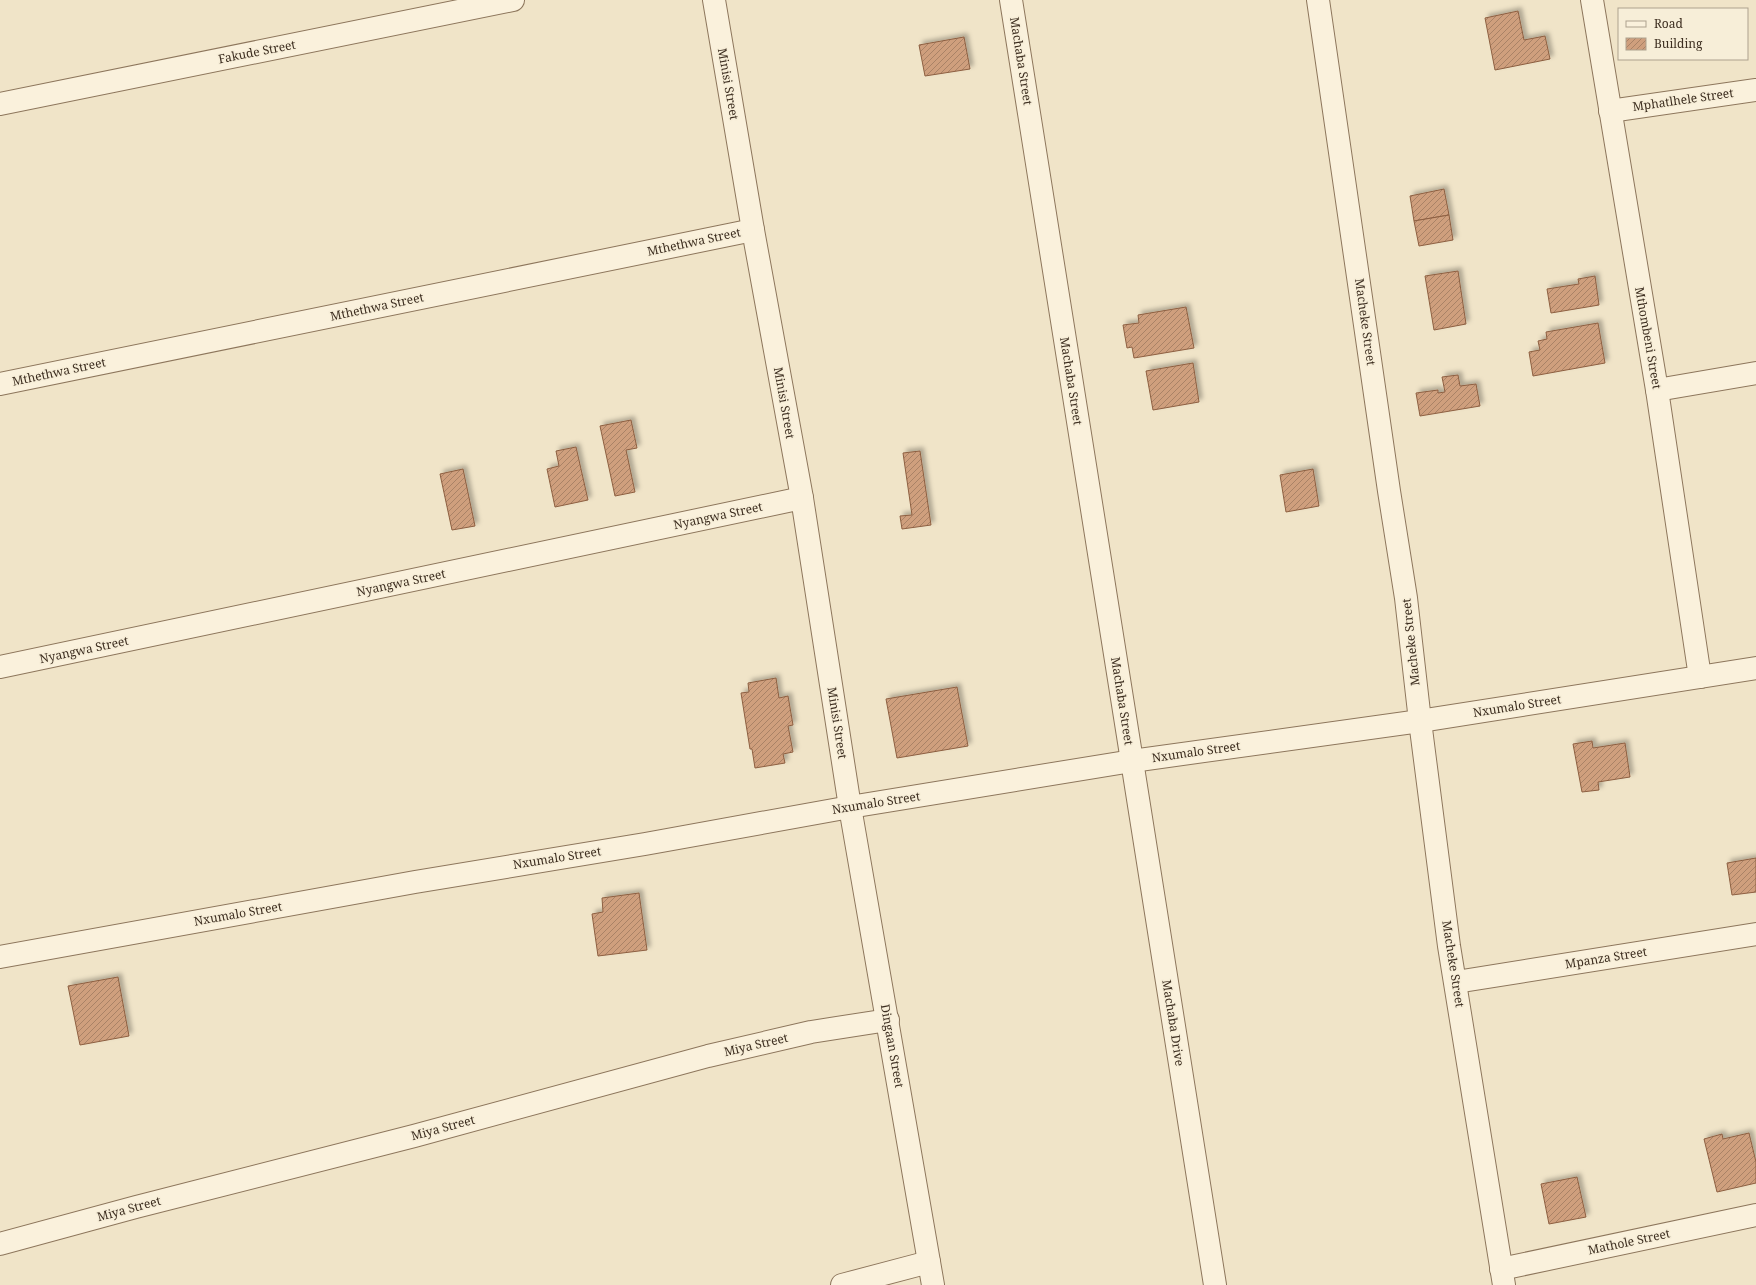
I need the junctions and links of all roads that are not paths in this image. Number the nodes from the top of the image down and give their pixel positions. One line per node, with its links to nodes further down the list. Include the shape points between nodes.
1 (513, 0): 7 (street, Fakude Street)
2 (714, 0): 9 (street, Minisi Street)
3 (1011, 0): 18 (street, Machaba Street)
4 (1318, 0): 17 (street, Macheke Street, via 1406,598)
5 (1592, 0): 8 (street, Mthombeni Street)
6 (1756, 90): 8 (street, Mphatlhele Street)
7 (0, 104)
8 (1610, 111): 12 (street, Mthombeni Street)
9 (753, 230): 11 (street, Mthethwa Street); 13 (street, Minisi Street)
10 (1756, 373): 12 (street)
11 (0, 384)
12 (1657, 390): 16 (street, Mthombeni Street)
13 (802, 498): 14 (street, Nyangwa Street); 19 (street, Minisi Street)
14 (0, 667)
15 (1756, 668): 16 (street, Nxumalo Street)
16 (1700, 677): 17 (street, Nxumalo Street)
17 (1420, 721): 18 (street, Nxumalo Street); 22 (street, Macheke Street, via 1449,946)
18 (1132, 761): 19 (street, Nxumalo Street); 30 (street, Machaba Drive)
19 (850, 807): 21 (street, Nxumalo Street); 23 (street, Dingaan Street)
20 (1756, 934): 22 (street, Mpanza Street)
21 (0, 957)
22 (1456, 982): 27 (street, Macheke Street)
23 (888, 1020): 25 (street, Miya Street, via 811,1032 708,1056); 26 (street, Dingaan Street)
24 (1756, 1215): 27 (street, Mathole Street)
25 (0, 1244)
26 (929, 1262): 28 (street); 29 (street, Dingaan Street)
27 (1503, 1277)
28 (842, 1285)
29 (933, 1285)
30 (1215, 1285)

